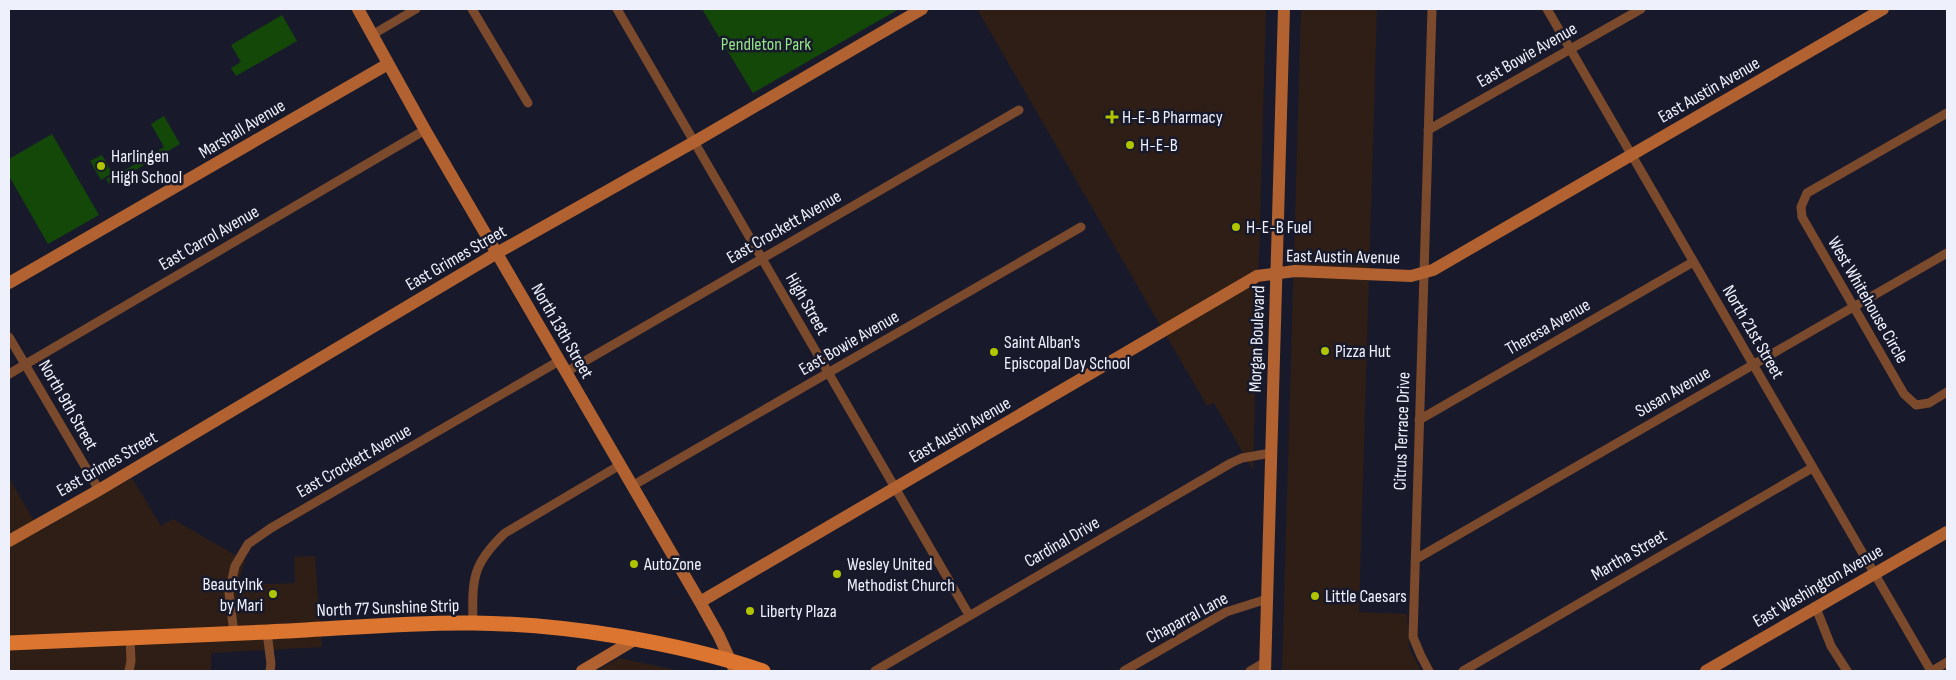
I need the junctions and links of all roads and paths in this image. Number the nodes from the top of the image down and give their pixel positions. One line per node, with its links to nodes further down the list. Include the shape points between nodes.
1 (358, 9): 11 (street, North 13th Street)
2 (416, 9): 11 (street)
3 (472, 9): 14 (street)
4 (617, 9): 19 (street, High Street)
5 (922, 9): 19 (street, East Grimes Street)
6 (1284, 9): 27 (street, Morgan Boulevard)
7 (1432, 9): 18 (street, Citrus Terrace Drive)
8 (1547, 9): 12 (street, North 21st Street)
9 (1641, 9): 12 (street, East Bowie Avenue)
10 (1883, 9): 20 (street, East Austin Avenue)
11 (372, 35): 13 (street, North 13th Street)
12 (1571, 49): 18 (street, East Bowie Avenue); 20 (street, North 21st Street)
13 (388, 64): 17 (street, North 13th Street); 28 (street, Marshall Avenue)
14 (528, 102)
15 (1019, 110): 24 (street, East Crockett Avenue)
16 (1947, 113): 29 (street, West Whitehouse Circle, via 1807,194 1801,207 1802,218)
17 (425, 130): 23 (street, North 13th Street); 32 (street, East Carrol Avenue)
18 (1428, 130): 26 (street, Citrus Terrace Drive)
19 (694, 142): 23 (street, East Grimes Street); 24 (street, High Street)
20 (1631, 156): 25 (street, North 21st Street); 26 (street, East Austin Avenue)
21 (1081, 227): 36 (street, East Bowie Avenue)
22 (1947, 253): 29 (street, Susan Avenue)
23 (497, 254): 31 (street, North 13th Street); 44 (street, East Grimes Street)
24 (762, 259): 34 (street, East Crockett Avenue); 36 (street, High Street)
25 (1693, 262): 33 (street, North 21st Street); 38 (street, Theresa Avenue)
26 (1423, 273): 27 (street, East Austin Avenue, via 1295,271); 38 (street, Citrus Terrace Drive)
27 (1276, 274): 39 (street, Morgan Boulevard); 43 (street, East Austin Avenue, via 1257,276)
28 (9, 283)
29 (1854, 307): 33 (street, Susan Avenue); 37 (street, West Whitehouse Circle, via 1904,394 1916,404 1929,403)
30 (9, 337): 32 (street, North 9th Street)
31 (559, 361): 34 (street, North 13th Street); 55 (street, East Crockett Avenue, via 248,544 235,566 229,593)
32 (25, 364): 35 (street, East Carrol Avenue); 44 (street, North 9th Street)
33 (1753, 364): 41 (street, North 21st Street); 47 (street, Susan Avenue)
34 (566, 372): 40 (street, North 13th Street)
35 (9, 374)
36 (829, 374): 42 (street, East Bowie Avenue); 43 (street, High Street)
37 (1947, 392)
38 (1419, 420): 47 (street, Citrus Terrace Drive)
39 (1271, 453): 49 (street, Morgan Boulevard); 52 (street, Cardinal Drive, via 1231,463)
40 (620, 465): 42 (street, North 13th Street); 53 (street, via 505,533 490,547 480,560 474,577)
41 (1812, 468): 48 (street, North 21st Street); 70 (street, Martha Street)
42 (632, 486): 50 (street, North 13th Street)
43 (895, 488): 50 (street, East Austin Avenue); 52 (street, High Street)
44 (99, 490): 46 (street, East Grimes Street)
45 (1947, 532): 48 (street, East Washington Avenue)
46 (9, 541)
47 (1416, 559): 69 (street, Citrus Terrace Drive, via 1413,637)
48 (1874, 574): 51 (street, East Washington Avenue); 73 (street, North 21st Street)
49 (1267, 599): 61 (street, Morgan Boulevard); 67 (street, Chaparral Lane, via 1226,612)
50 (700, 602): 60 (street, North 13th Street)
51 (1816, 608): 71 (street, East Washington Avenue); 72 (street, via 1831,646)
52 (969, 615): 66 (street, Cardinal Drive)
53 (473, 623): 54 (main road, North 77 Sunshine Strip); 57 (main road, North 77 Sunshine Strip, via 549,628)
54 (267, 632): 55 (main road, North 77 Sunshine Strip); 63 (street)
55 (234, 633): 56 (main road, North 77 Sunshine Strip)
56 (130, 638): 58 (main road, North 77 Sunshine Strip); 62 (street)
57 (634, 640): 60 (main road, North 77 Sunshine Strip); 64 (street)
58 (9, 643)
59 (1947, 662): 73 (street)
60 (733, 666): 65 (main road, North 77 Sunshine Strip)
61 (1265, 667): 68 (street)
62 (129, 671)
63 (270, 671)
64 (582, 671)
65 (763, 671)
66 (875, 671)
67 (1124, 671)
68 (1250, 671)
69 (1429, 671)
70 (1463, 671)
71 (1706, 671)
72 (1847, 671)
73 (1932, 671)

